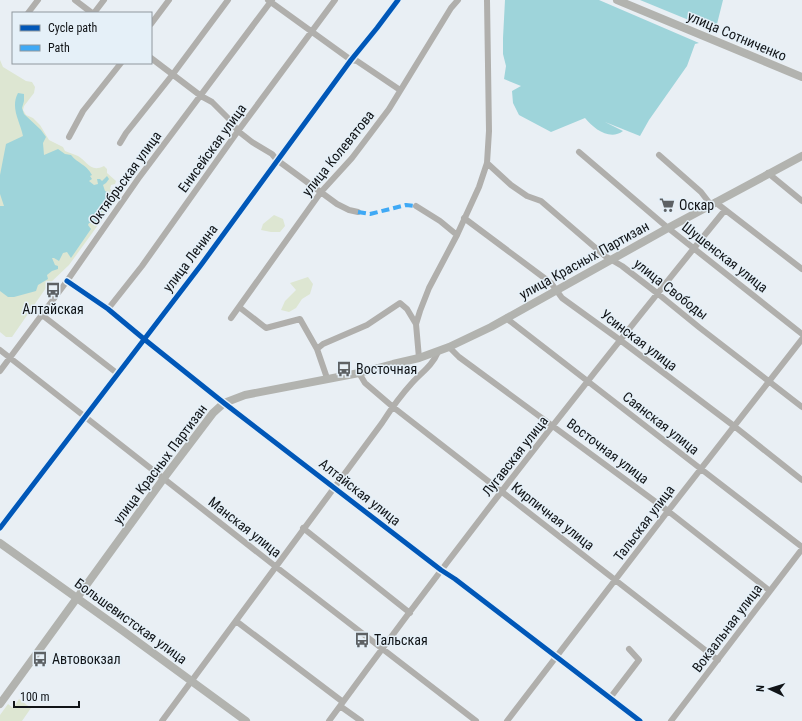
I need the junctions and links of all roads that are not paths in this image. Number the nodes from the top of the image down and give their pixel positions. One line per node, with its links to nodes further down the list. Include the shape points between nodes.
1 (38, 0): 12 (street)
2 (76, 0): 13 (street)
3 (104, 0): 14 (street)
4 (169, 0): 15 (street)
5 (228, 0): 20 (street)
6 (335, 0): 16 (street, Енисейская улица)
7 (398, 0): 18 (street, улица Ленина)
8 (458, 0): 22 (street, улица Колеватова)
9 (487, 0): 31 (street, via 489,131)
10 (617, 0): 21 (main road, улица Сотниченко)
11 (270, 1): 16 (street); 23 (street, Октябрьская улица)
12 (29, 12)
13 (92, 12)
14 (94, 12)
15 (152, 23)
16 (312, 32): 18 (street); 24 (street, Енисейская улица)
17 (152, 59): 20 (street)
18 (351, 60): 22 (street, via 357,61); 30 (street, улица Ленина)
19 (120, 64): 25 (street, via 83,111)
20 (173, 74): 23 (street); 26 (street)
21 (802, 77)
22 (400, 90): 33 (street, улица Колеватова, via 352,158)
23 (201, 96): 24 (street, via 212,102); 45 (street, Октябрьская улица, via 138,179)
24 (238, 131): 30 (street); 49 (street, Енисейская улица, via 142,266)
25 (69, 137)
26 (120, 143)
27 (579, 152): 40 (street, Шушенская улица)
28 (659, 155): 35 (street)
29 (802, 156): 32 (main road, улица Красных Партизан)
30 (277, 160): 33 (street); 55 (street, улица Ленина)
31 (486, 163): 39 (street, via 479,186); 43 (street, улица Свободы, via 511,185 527,196 541,201)
32 (768, 173): 34 (street); 35 (main road, улица Красных Партизан)
33 (321, 192): 38 (street, via 337,204); 48 (street, улица Колеватова)
34 (802, 200)
35 (713, 204): 37 (street); 40 (main road, улица Красных Партизан)
36 (416, 206): 41 (street)
37 (725, 210): 42 (street, Лугавская улица); 44 (street)
38 (358, 212)
39 (464, 218): 41 (street); 46 (street, Усинская улица, via 551,283)
40 (668, 228): 42 (street, Шушенская улица); 43 (main road, улица Красных Партизан)
41 (457, 235): 53 (street, via 429,288)
42 (694, 248): 47 (street, Лугавская улица); 54 (street, Шушенская улица)
43 (612, 260): 46 (main road, улица Красных Партизан); 47 (street, улица Свободы)
44 (802, 269)
45 (67, 281): 49 (street, Алтайская улица); 50 (street, Октябрьская улица)
46 (556, 290): 52 (main road, улица Красных Партизан); 57 (street, Усинская улица, via 562,298)
47 (657, 293): 57 (street, Лугавская улица); 69 (street, улица Свободы)
48 (239, 307): 51 (street, улица Колеватова); 59 (street, via 266,328 300,319)
49 (108, 309): 55 (street, Алтайская улица)
50 (42, 315): 62 (street, Октябрьская улица); 66 (street)
51 (231, 318)
52 (506, 318): 58 (main road, улица Красных Партизан); 68 (street, Саянская улица)
53 (416, 324): 59 (street, via 400,302 367,325); 63 (street)
54 (802, 334)
55 (144, 339): 66 (street, улица Ленина); 70 (street, Алтайская улица)
56 (802, 339): 69 (street, Тальская улица)
57 (620, 340): 68 (street, Лугавская улица); 75 (street, Усинская улица)
58 (450, 347): 61 (main road, улица Красных Партизан); 74 (street, Восточная улица, via 459,357)
59 (317, 349): 67 (street)
60 (0, 350): 62 (street, Манская улица)
61 (438, 352): 63 (main road, улица Красных Партизан); 71 (street, via 434,362)
62 (10, 358): 64 (street, Октябрьская улица); 73 (street, Манская улица)
63 (419, 358): 65 (main road, улица Красных Партизан)
64 (0, 371)
65 (359, 372): 67 (main road, улица Красных Партизан); 71 (street, Кирпичная улица, via 365,383)
66 (118, 374): 73 (street, улица Ленина)
67 (327, 378): 70 (main road, улица Красных Партизан, via 245,395)
68 (588, 381): 74 (street, Лугавская улица); 76 (street, Саянская улица)
69 (769, 381): 72 (street, улица Свободы); 75 (street, Тальская улица)
70 (224, 403): 77 (main road, улица Красных Партизан, via 213,413); 79 (street, Алтайская улица)
71 (392, 407): 79 (street); 80 (street, Кирпичная улица)
72 (802, 407)
73 (86, 417): 77 (street, Манская улица); 82 (street, улица Ленина)
74 (554, 426): 80 (street, Лугавская улица); 81 (street, Восточная улица)
75 (734, 426): 76 (street, Тальская улица); 78 (street, Усинская улица)
76 (700, 469): 81 (street, Тальская улица); 85 (street, Саянская улица)
77 (164, 478): 86 (street, Манская улица); 90 (main road, улица Красных Партизан)
78 (802, 480)
79 (334, 487): 83 (street); 87 (street, Алтайская улица)
80 (502, 492): 87 (street, Лугавская улица); 88 (street, Кирпичная улица)
81 (668, 511): 88 (street, Тальская улица); 89 (street, Восточная улица)
82 (0, 528)
83 (303, 528): 86 (street); 91 (street)
84 (0, 543): 90 (main road, Большевистская улица)
85 (802, 548): 89 (street, Вокзальная улица)
86 (275, 566): 92 (street); 93 (street, Манская улица)
87 (441, 570): 91 (street, Лугавская улица); 95 (street, Алтайская улица)
88 (616, 580): 95 (street, Тальская улица); 96 (street, Кирпичная улица)
89 (770, 590): 96 (street, Вокзальная улица)
90 (76, 597): 97 (main road, Большевистская улица); 99 (main road, улица Красных Партизан)
91 (410, 613): 93 (street, Лугавская улица)
92 (236, 621): 97 (street); 100 (street)
93 (383, 648): 100 (street, Лугавская улица); 105 (street, Манская улица)
94 (629, 649): 98 (street, via 639,660)
95 (555, 657): 98 (street, Алтайская улица); 106 (street, Тальская улица)
96 (718, 660): 108 (street, Вокзальная улица)
97 (192, 680): 101 (street); 102 (main road, Большевистская улица)
98 (610, 698): 107 (street, Алтайская улица)
99 (0, 704)
100 (342, 704): 103 (street, Лугавская улица); 104 (street)
101 (162, 721)
102 (246, 721)
103 (329, 721)
104 (361, 721)
105 (476, 721)
106 (507, 721)
107 (640, 721)
108 (671, 721)

